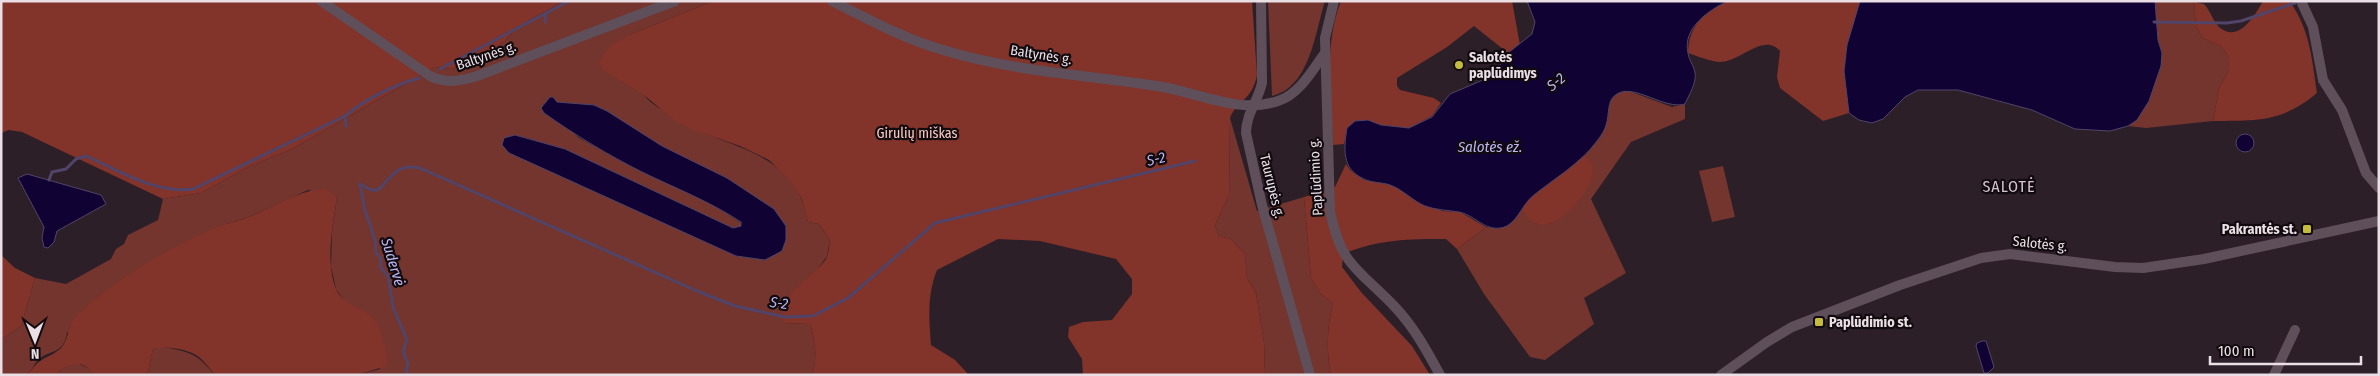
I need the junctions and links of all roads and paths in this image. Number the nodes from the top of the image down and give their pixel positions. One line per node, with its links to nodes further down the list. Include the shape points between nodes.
1 (321, 1): 2 (street, Baltynės g., via 430,76 454,82)
2 (675, 1)
3 (832, 1): 8 (street, Baltynės g., via 912,39 961,55 1173,89 1233,104)
4 (1261, 1): 8 (street, Taurupės g., via 1263,73 1260,94)
5 (1334, 1): 7 (street, Paplūdimio g., via 1327,23)
6 (2301, 1): 9 (street, via 2313,27 2323,80 2342,110 2366,173)
7 (1325, 53): 8 (street, Baltynės g., via 1304,82 1281,101); 13 (street, Paplūdimio g., via 1330,211 1335,235 1354,269 1406,320)
8 (1254, 105): 12 (street, Taurupės g., via 1246,121 1250,157)
9 (2379, 188)
10 (2379, 221): 14 (street, Salotės g., via 2142,268 2010,254 1981,258 1792,327)
11 (2296, 330): 15 (street)
12 (1310, 375)
13 (1440, 375)
14 (1721, 375)
15 (2274, 375)

